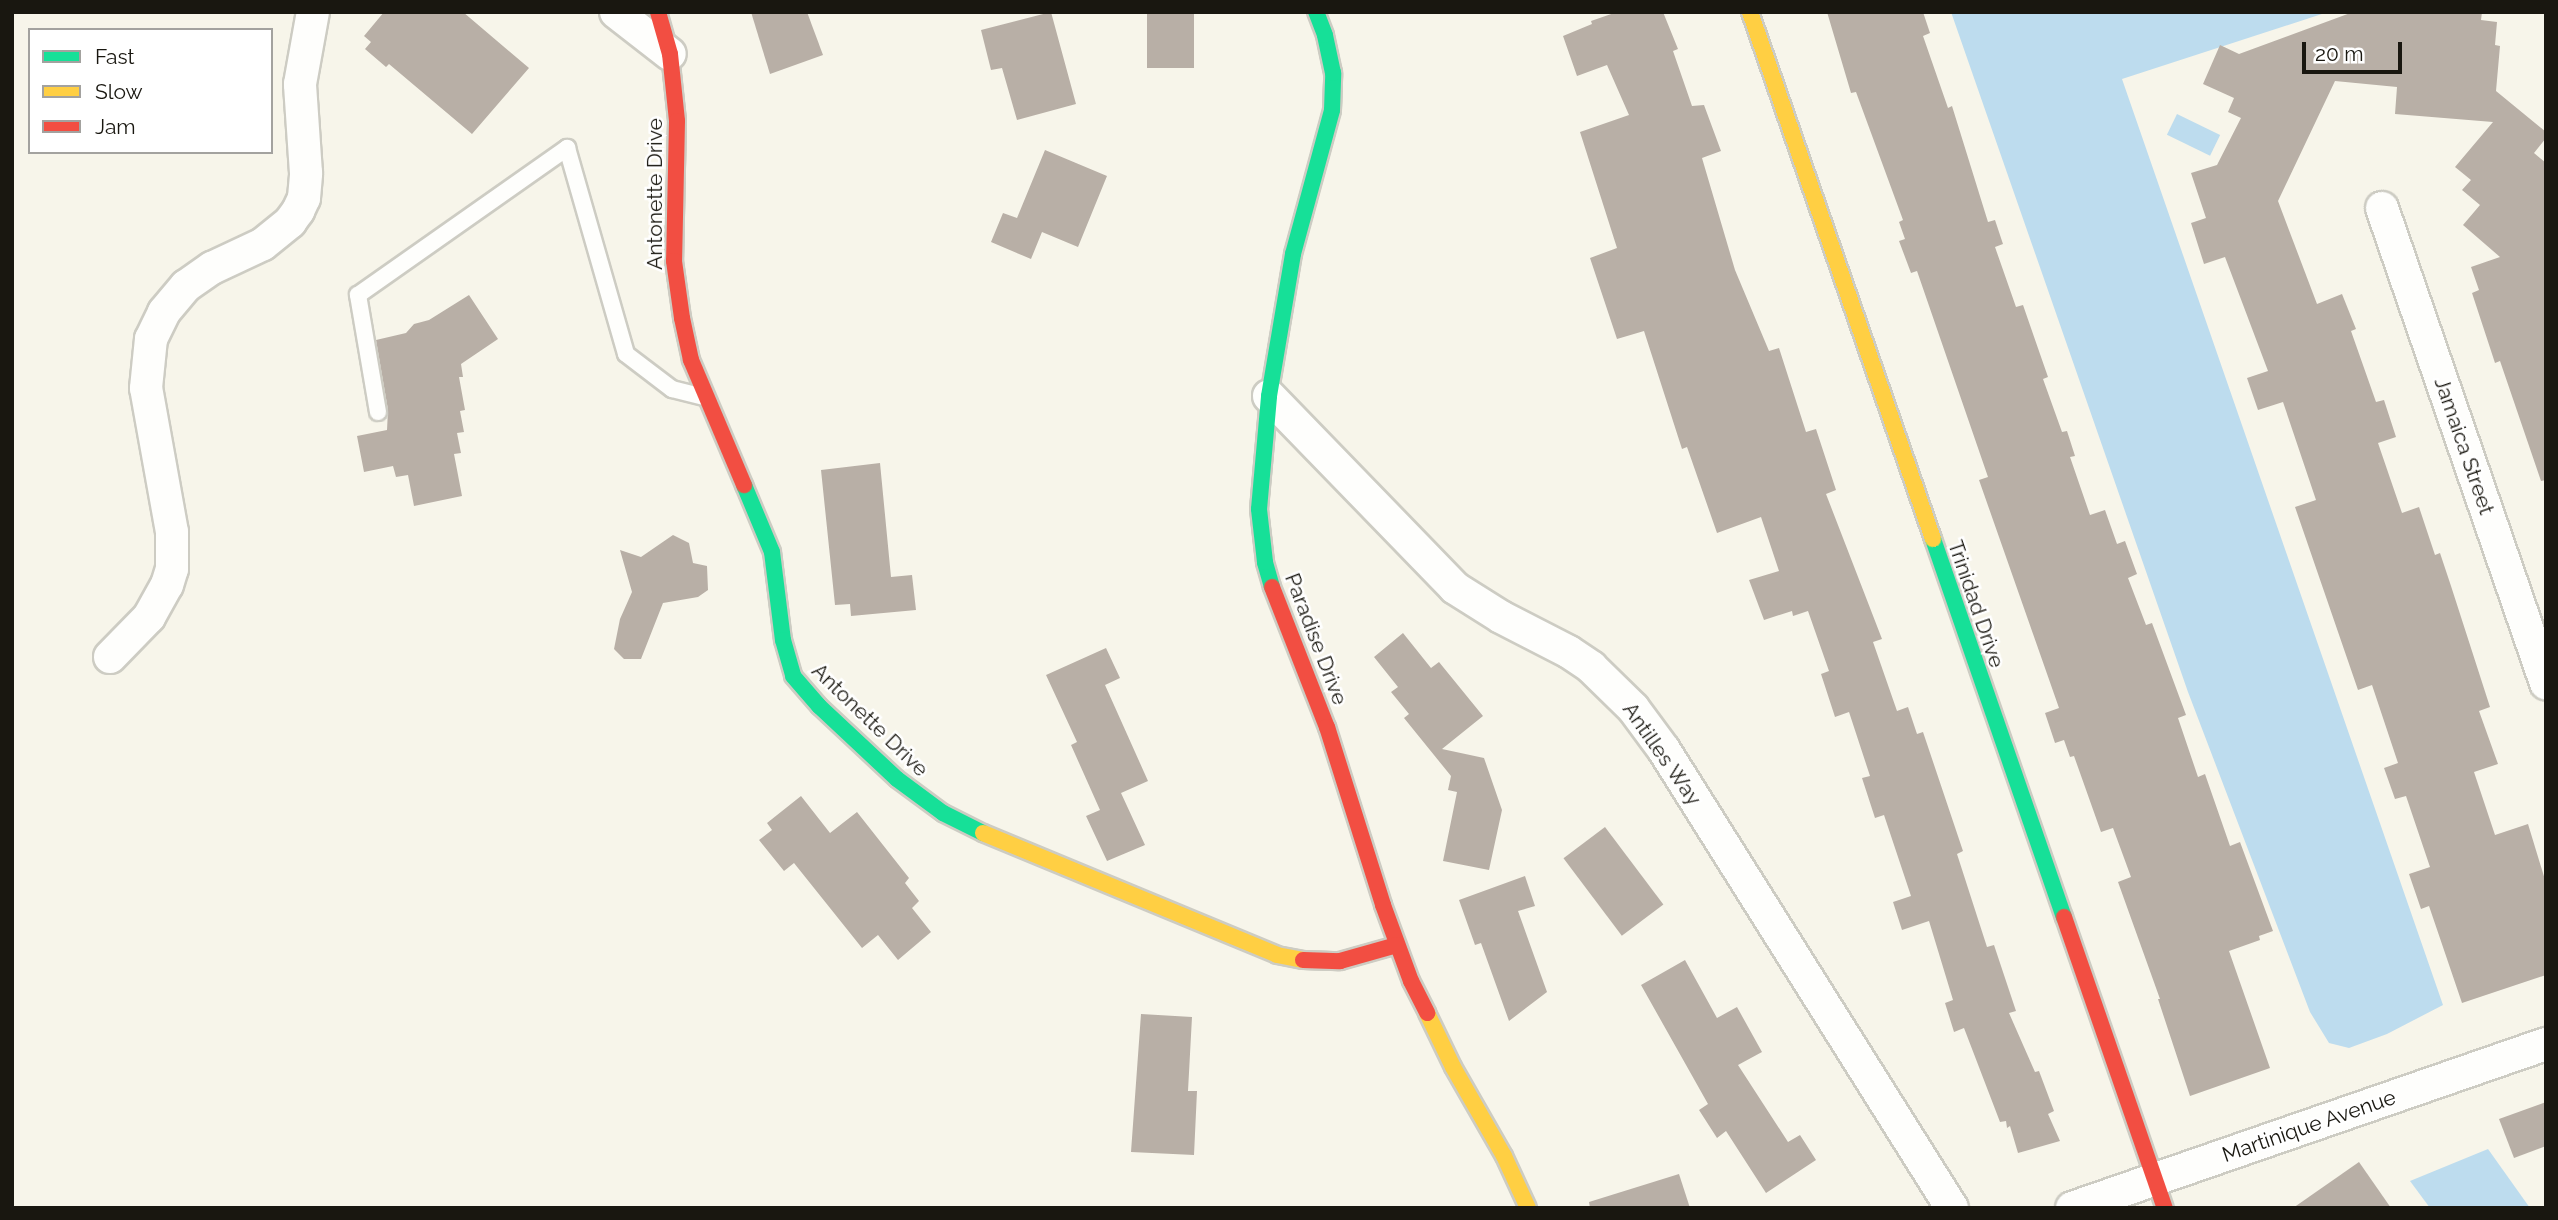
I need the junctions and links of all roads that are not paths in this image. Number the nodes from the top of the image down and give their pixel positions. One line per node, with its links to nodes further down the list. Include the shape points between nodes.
1 (313, 12): 11 (street, via 300,84 306,173 298,211 263,244 186,286 164,312 151,339 146,388 172,532 172,569 149,617)
2 (616, 12): 6 (street)
3 (658, 12): 6 (street, Antonette Drive)
4 (1316, 12): 8 (street, Paradise Drive, via 1330,54 1332,110 1293,254)
5 (1750, 12): 15 (street, Trinidad Drive)
6 (670, 54): 9 (street, Antonette Drive, via 677,121 674,261 691,360)
7 (2382, 208): 12 (street, Jamaica Street)
8 (1269, 396): 13 (street, Paradise Drive, via 1259,509 1269,580 1327,727); 17 (street, Antilles Way, via 1455,588 1569,652 1633,708 1664,750)
9 (707, 398): 10 (lane, via 672,388 626,354 567,148 358,295); 13 (street, Antonette Drive, via 772,552 783,640 793,676 897,779 943,813 1016,849 1256,949 1299,960 1340,961)
10 (377, 412)
11 (110, 657)
12 (2546, 683)
13 (1397, 945): 16 (street, Paradise Drive, via 1437,1037)
14 (2546, 1044): 15 (street, Martinique Avenue)
15 (2159, 1194): 18 (street, Martinique Avenue)
16 (1528, 1208)
17 (1952, 1208)
18 (2072, 1208)

